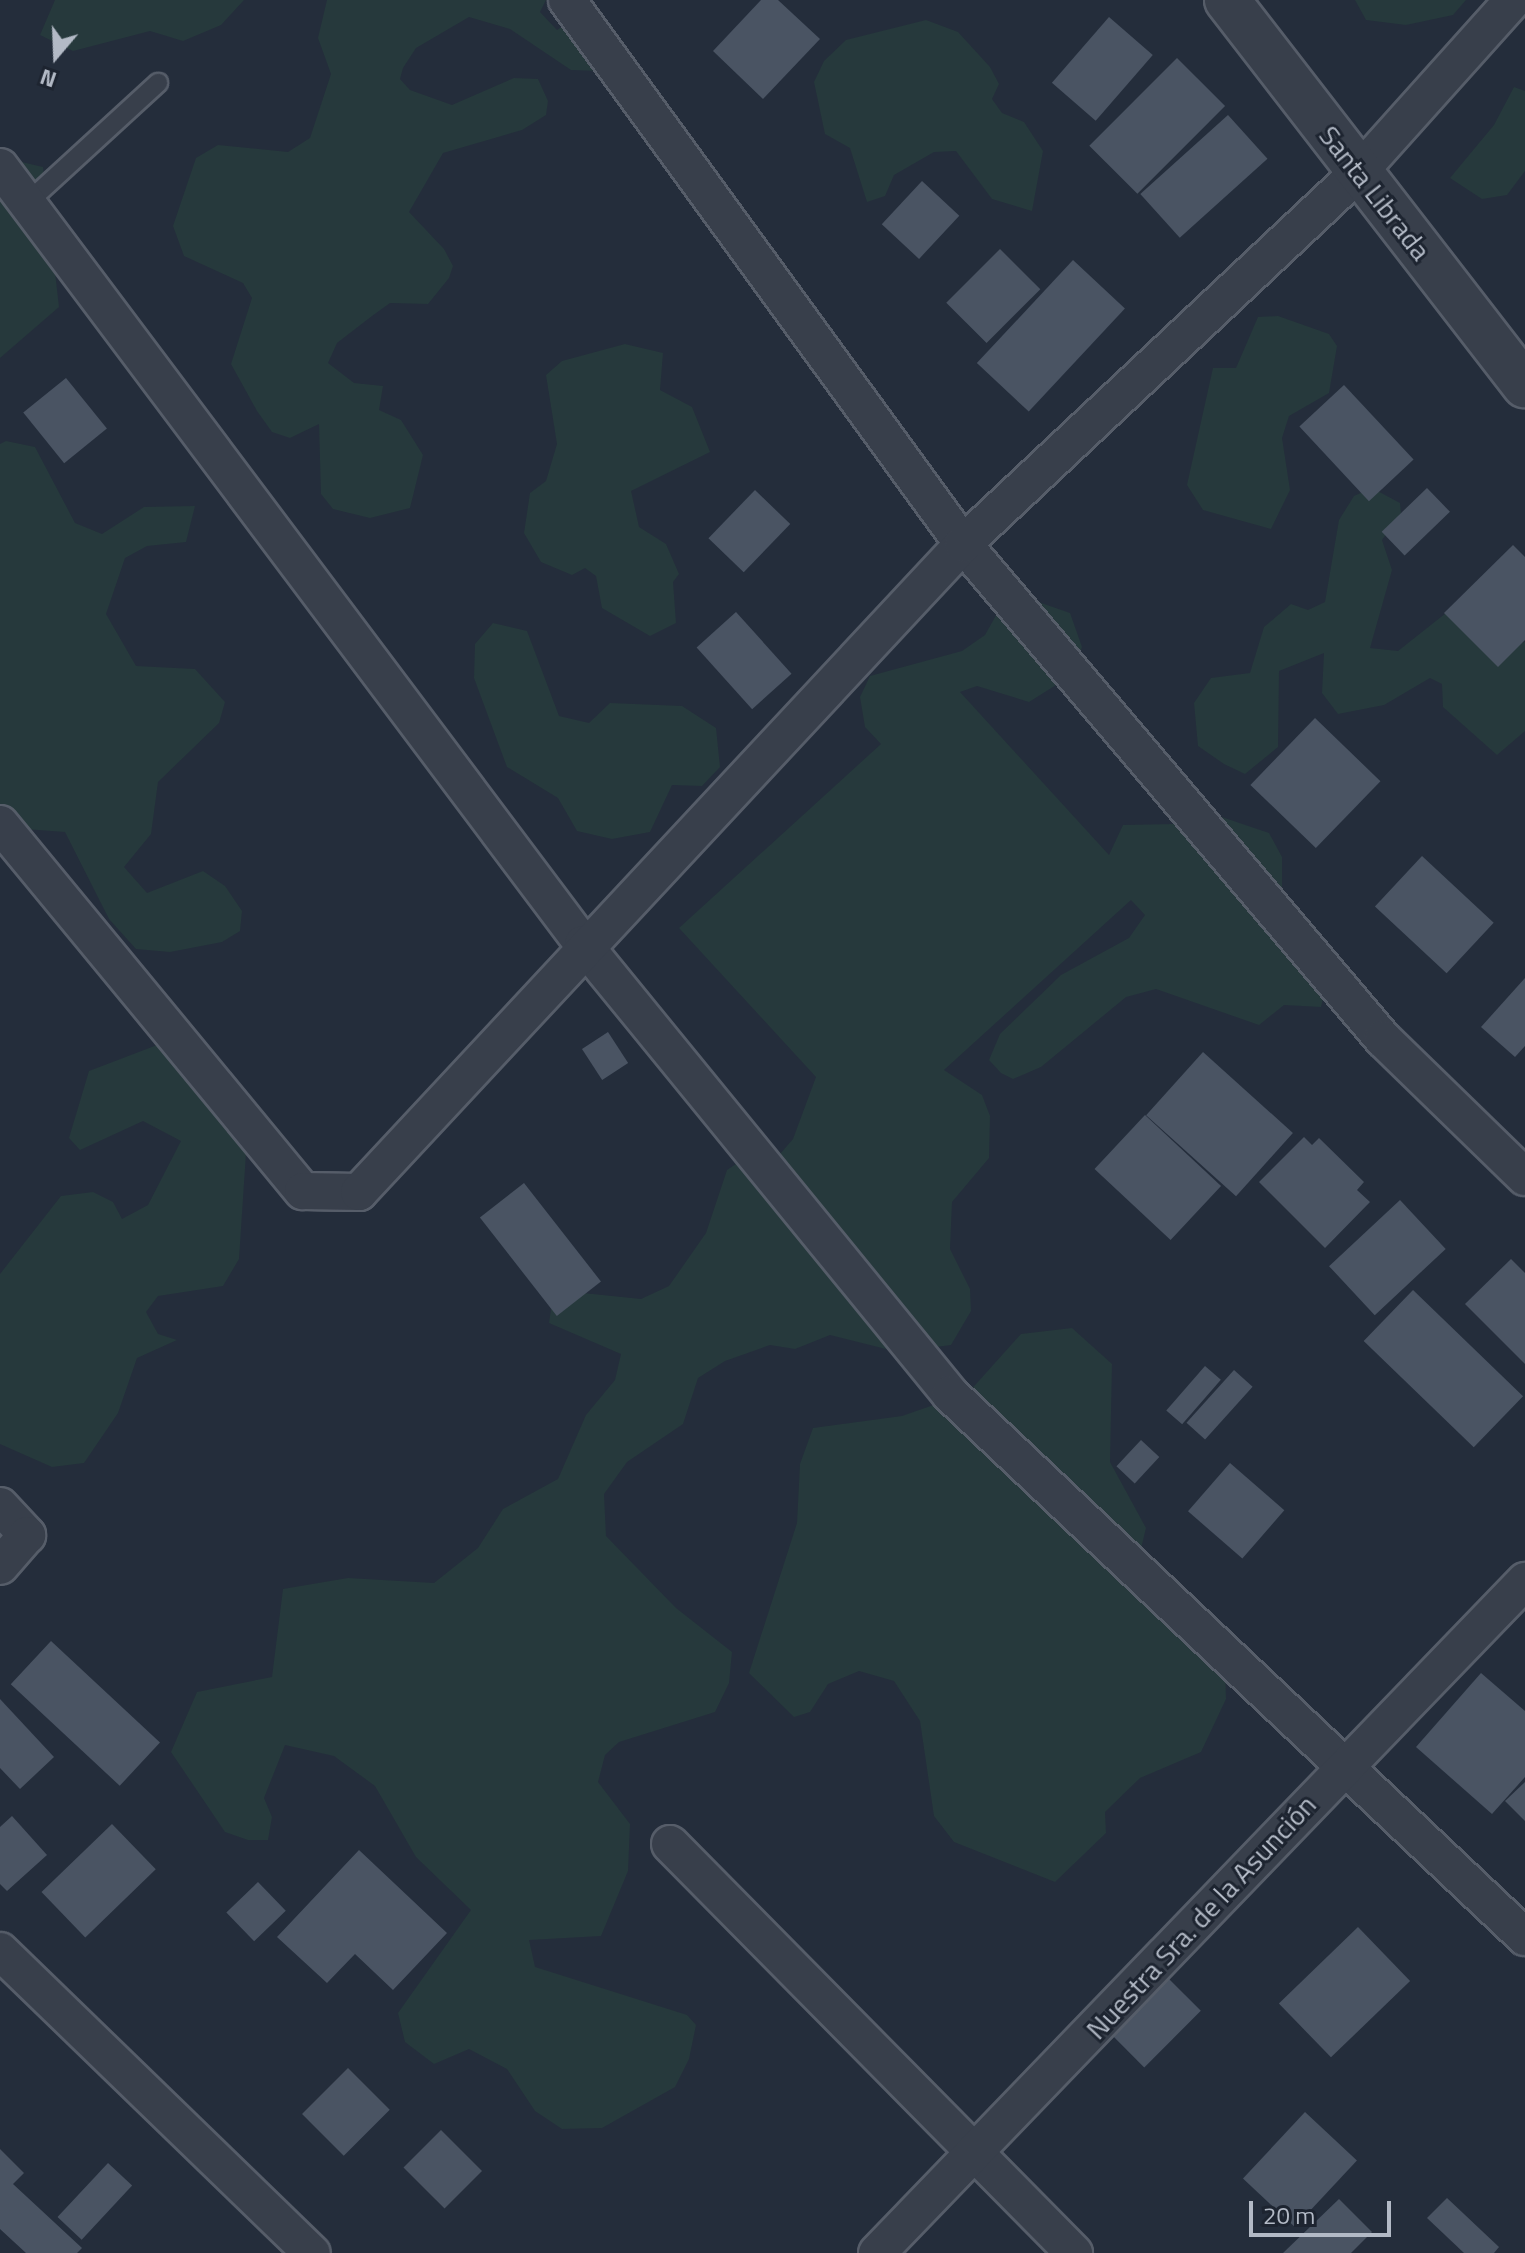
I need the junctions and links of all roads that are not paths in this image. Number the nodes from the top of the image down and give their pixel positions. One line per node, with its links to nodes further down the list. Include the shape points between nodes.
1 (567, 0): 9 (street)
2 (1227, 0): 6 (street, Santa Librada)
3 (1513, 0): 6 (street)
4 (158, 83): 7 (lane)
5 (0, 167): 7 (street)
6 (1358, 173): 8 (street, Santa Librada); 9 (street)
7 (27, 203): 11 (street)
8 (1525, 385)
9 (963, 544): 11 (street); 12 (street, via 1383,1039)
10 (0, 824): 11 (street, via 303,1191 359,1192)
11 (583, 944): 16 (street, via 950,1394)
12 (1525, 1177)
13 (0, 1506): 14 (street, via 27,1535)
14 (0, 1566)
15 (1525, 1581): 16 (street, Nuestra Sra. de la Asunción)
16 (1346, 1764): 18 (street); 20 (street, Nuestra Sra. de la Asunción)
17 (670, 1844): 20 (street)
18 (1525, 1937)
19 (0, 1951): 21 (street)
20 (978, 2152): 22 (street, Nuestra Sra. de la Asunción); 23 (street)
21 (312, 2253)
22 (877, 2253)
23 (1074, 2253)

